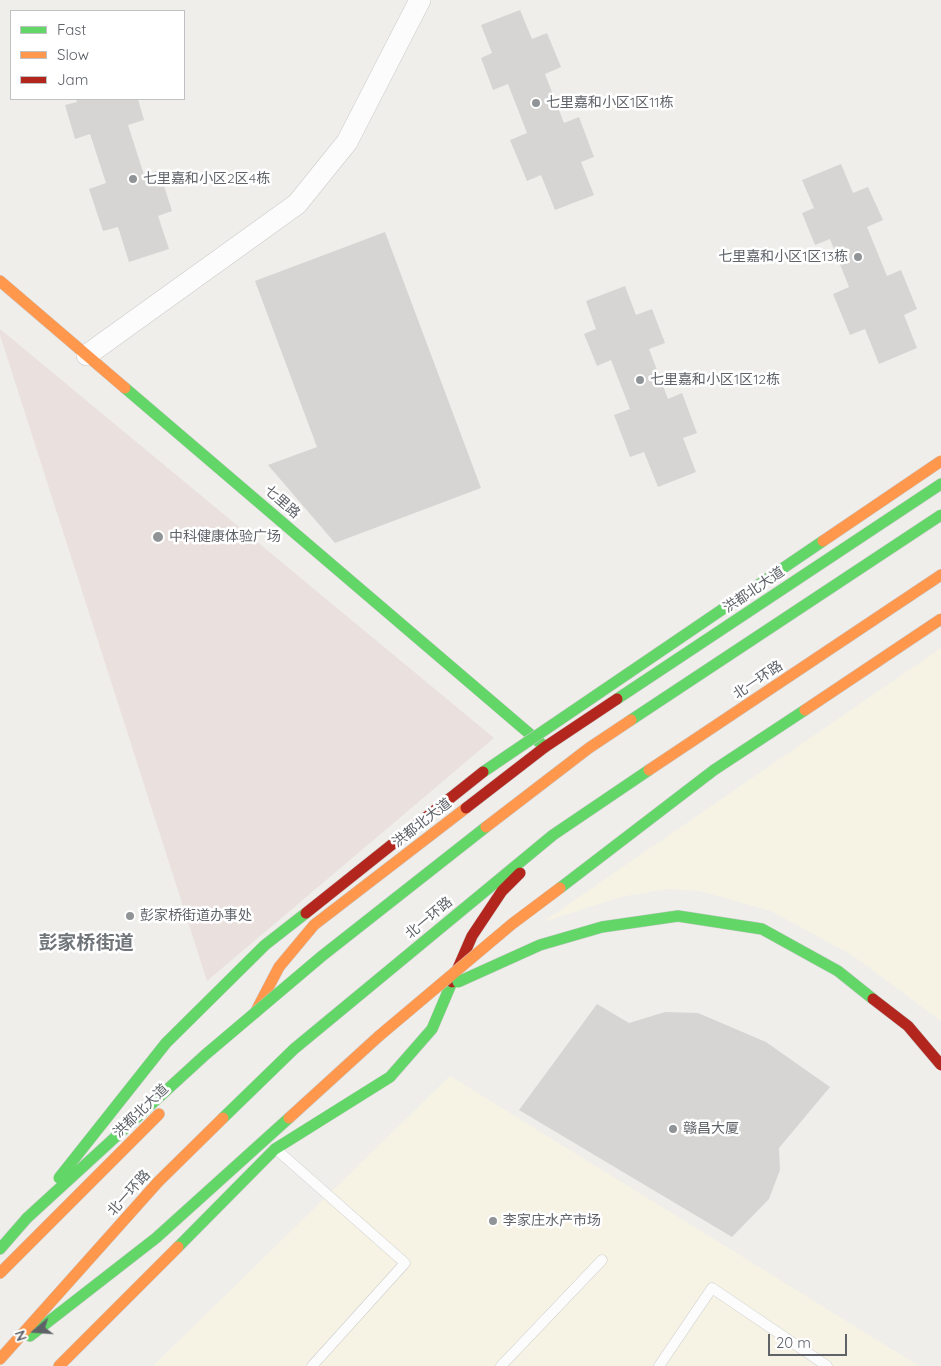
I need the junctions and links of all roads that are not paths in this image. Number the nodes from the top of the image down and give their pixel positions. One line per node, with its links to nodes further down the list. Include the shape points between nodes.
1 (420, 0): 3 (street, via 347,142 297,204)
2 (0, 281): 3 (main road, 七里路)
3 (87, 356): 10 (main road, 七里路)
4 (941, 460): 16 (main road, bridge, via 501,758 266,945 166,1043)
5 (941, 484): 10 (main road, 洪都北大道)
6 (941, 515): 16 (main road, bridge, via 589,748 459,847 205,1055)
7 (941, 575): 20 (main road, 北一环路, via 553,835 310,1037 158,1182)
8 (941, 587): 15 (main road, via 539,855 502,891 472,936 432,1029 390,1077)
9 (941, 619): 11 (main road, bridge, via 714,770 512,924)
10 (545, 747): 13 (main road, 洪都北大道, via 314,925 279,967 240,1037)
11 (378, 1036): 12 (main road, bridge, via 464,978 540,945 602,928 678,916 762,930 830,967 908,1026); 20 (main road, via 156,1238)
12 (941, 1065)
13 (183, 1091)
14 (169, 1105): 19 (main road, 洪都北大道)
15 (275, 1150): 21 (main road); 22 (lane, via 405,1263)
16 (27, 1218): 17 (main road)
17 (0, 1249)
18 (602, 1260): 23 (lane)
19 (0, 1273)
20 (0, 1359)
21 (59, 1366)
22 (312, 1366)
23 (501, 1366)
24 (659, 1366): 25 (lane, via 712,1288)
25 (827, 1366)

